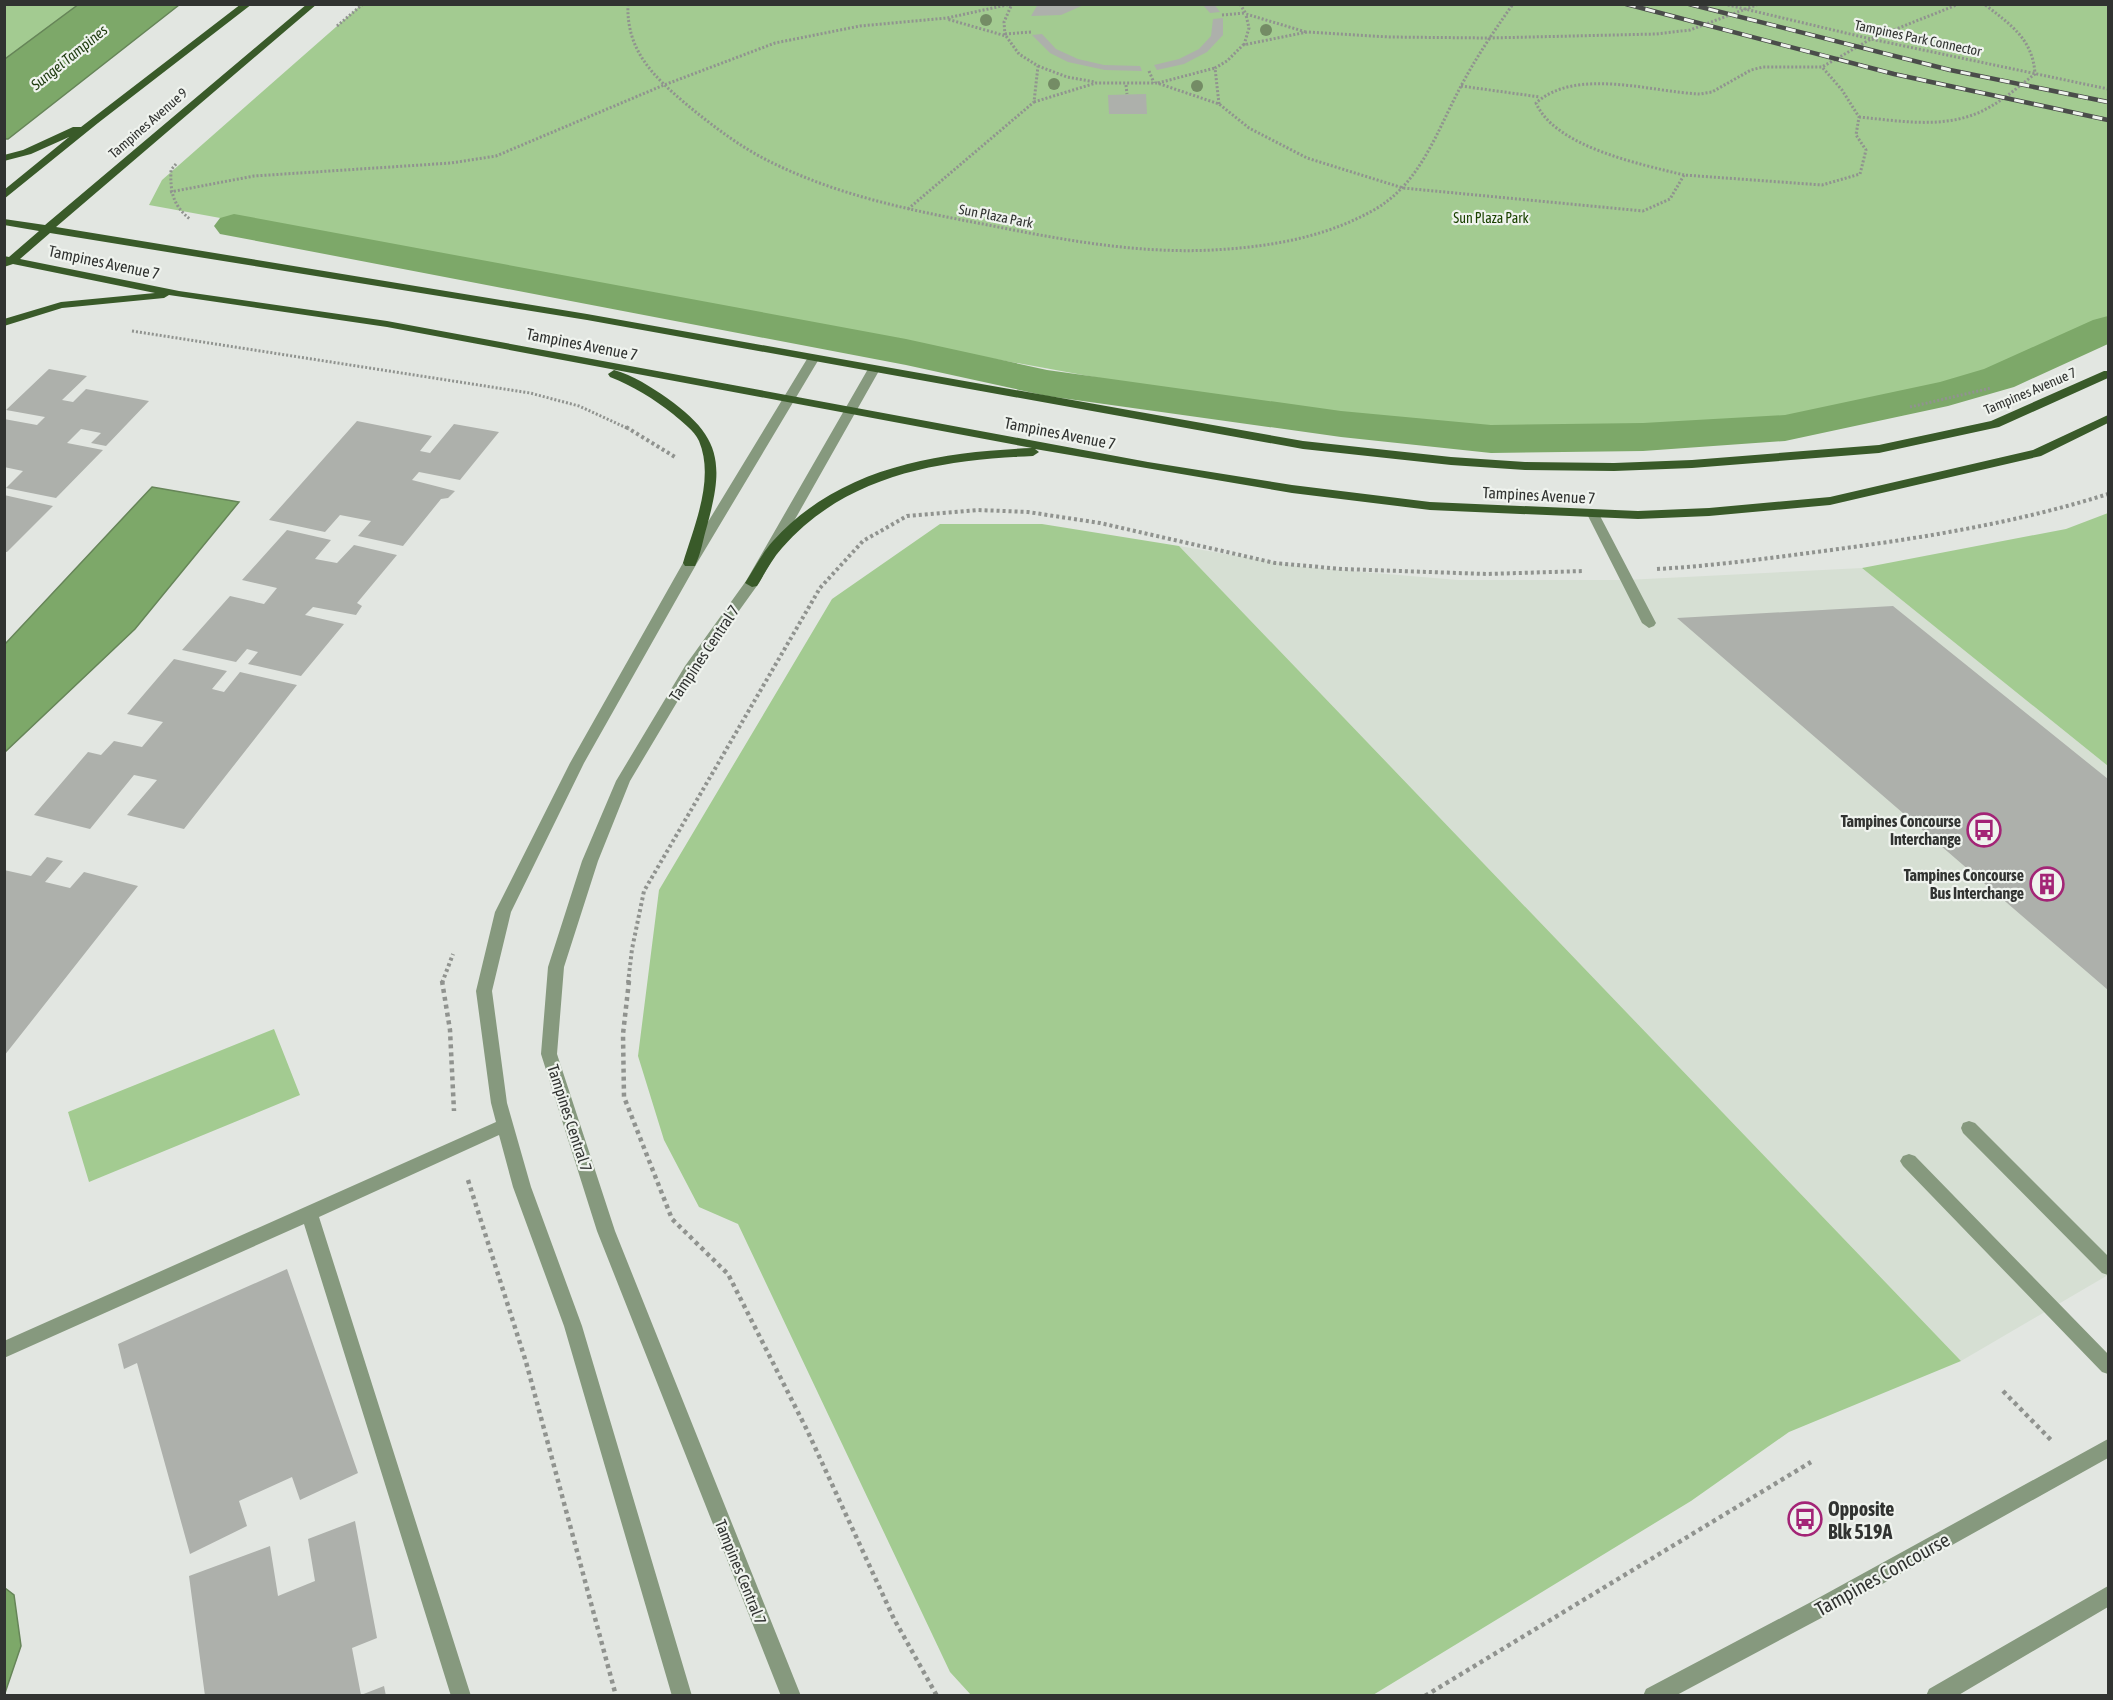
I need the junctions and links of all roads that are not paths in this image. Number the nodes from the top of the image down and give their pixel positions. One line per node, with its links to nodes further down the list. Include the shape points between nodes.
1 (248, 4): 3 (main road, Tampines Avenue 9)
2 (313, 4): 7 (main road, Tampines Avenue 9)
3 (94, 121): 4 (main road, Tampines Avenue 9, via 27,153); 5 (main road, Tampines Avenue 9)
4 (4, 158)
5 (4, 196)
6 (4, 222): 7 (main road, Tampines Avenue 7)
7 (49, 227): 8 (main road, Tampines Avenue 9); 11 (main road, Tampines Avenue 7)
8 (7, 262): 9 (main road, Tampines Avenue 7)
9 (178, 294): 10 (main road, via 61,305); 12 (main road, Tampines Avenue 7, via 387,324)
10 (4, 323)
11 (813, 359): 13 (main road, Tampines Avenue 7); 15 (street)
12 (580, 361): 15 (main road, Tampines Avenue 7); 20 (main road, via 645,389 688,421 704,441 710,468 708,489)
13 (874, 369): 14 (main road, Tampines Avenue 7, via 1303,445 1451,461 1614,467 1692,465 1879,448 1995,424); 16 (street, Tampines Central 7)
14 (2109, 374)
15 (787, 400): 16 (main road, Tampines Avenue 7); 20 (street)
16 (849, 412): 18 (main road, Tampines Avenue 7); 21 (street, Tampines Central 7)
17 (2109, 419): 19 (main road, Tampines Avenue 7, via 2037,453 1830,501 1709,512)
18 (1066, 451): 19 (main road, Tampines Avenue 7, via 1223,478 1418,504); 21 (main road, via 946,457 878,476 822,506 800,523 777,545)
19 (1593, 514): 22 (street)
20 (690, 563): 23 (street, via 577,763 503,912 484,991)
21 (752, 583): 32 (street, Tampines Central 7, via 690,669 623,781 590,861 556,966 549,1054 606,1231)
22 (1649, 623)
23 (505, 1125): 26 (street); 34 (street, via 522,1186 573,1326)
24 (1969, 1128): 27 (street)
25 (1909, 1161): 29 (street)
26 (309, 1213): 28 (street); 33 (street)
27 (2109, 1267)
28 (4, 1350)
29 (2109, 1366)
30 (2109, 1448): 36 (street, Tampines Concourse)
31 (2109, 1596): 37 (street)
32 (788, 1688): 35 (street)
33 (461, 1695)
34 (682, 1695)
35 (801, 1695)
36 (1653, 1695)
37 (1936, 1695)

